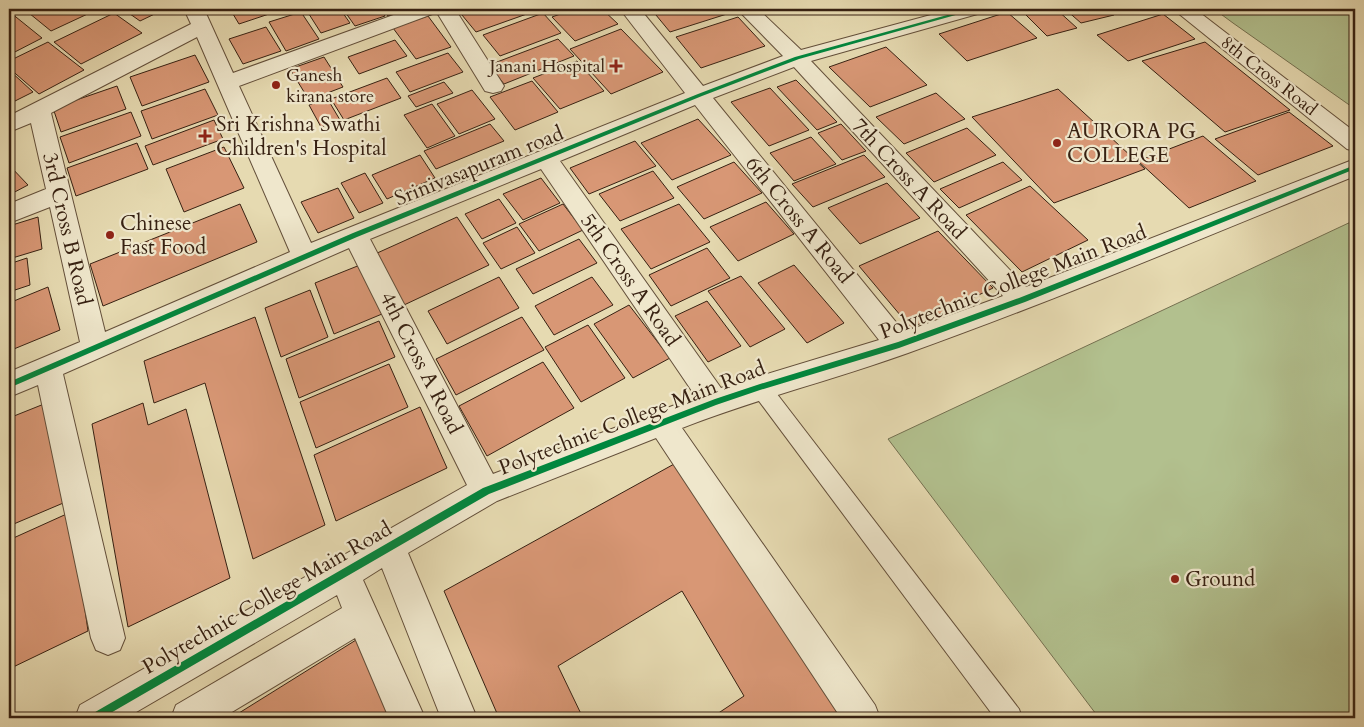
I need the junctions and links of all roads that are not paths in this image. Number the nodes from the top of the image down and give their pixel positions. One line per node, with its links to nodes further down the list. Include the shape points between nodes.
1 (428, 9): 10 (street)
2 (445, 9): 11 (street)
3 (630, 9): 12 (street)
4 (747, 9): 9 (street, 7th Cross A Road)
5 (974, 9): 7 (street, Srinivasapuram road)
6 (1183, 9): 15 (street, 8th Cross Road)
7 (932, 14): 9 (street, Srinivasapuram road)
8 (198, 18): 10 (street); 13 (street)
9 (797, 58): 12 (street, Srinivasapuram road); 22 (street, 7th Cross A Road)
10 (228, 83): 21 (street)
11 (493, 86)
12 (700, 94): 16 (street, Srinivasapuram road); 23 (street, 6th Cross A Road)
13 (39, 110): 14 (street); 18 (street, 3rd Cross B Road)
14 (9, 125)
15 (1355, 144)
16 (546, 158): 20 (street, Srinivasapuram road); 28 (street, 5th Cross A Road)
17 (1355, 167): 22 (street, Polytechnic College Main Road)
18 (58, 194): 19 (street); 24 (street, 3rd Cross B Road)
19 (9, 214)
20 (355, 235): 21 (street, Srinivasapuram road); 30 (street, 4th Cross A Road)
21 (305, 257): 24 (street, Srinivasapuram road)
22 (1022, 300): 23 (street, Polytechnic College Main Road)
23 (899, 345): 27 (street, Polytechnic College Main Road)
24 (95, 348): 25 (street, Srinivasapuram road)
25 (48, 368): 26 (street, Srinivasapuram road); 34 (street)
26 (9, 385)
27 (760, 387): 28 (street, Polytechnic College Main Road); 40 (lane)
28 (715, 402): 29 (street, Polytechnic College Main Road)
29 (662, 423): 30 (street, Polytechnic College Main Road); 39 (street)
30 (486, 491): 31 (street, Polytechnic College Main Road)
31 (390, 547): 32 (street, Polytechnic College Main Road); 38 (street)
32 (344, 574): 33 (street); 35 (street, Polytechnic College Main Road)
33 (361, 615): 36 (street); 37 (street)
34 (108, 638)
35 (93, 718)
36 (189, 718)
37 (407, 718)
38 (460, 718)
39 (862, 718)
40 (1010, 718)

